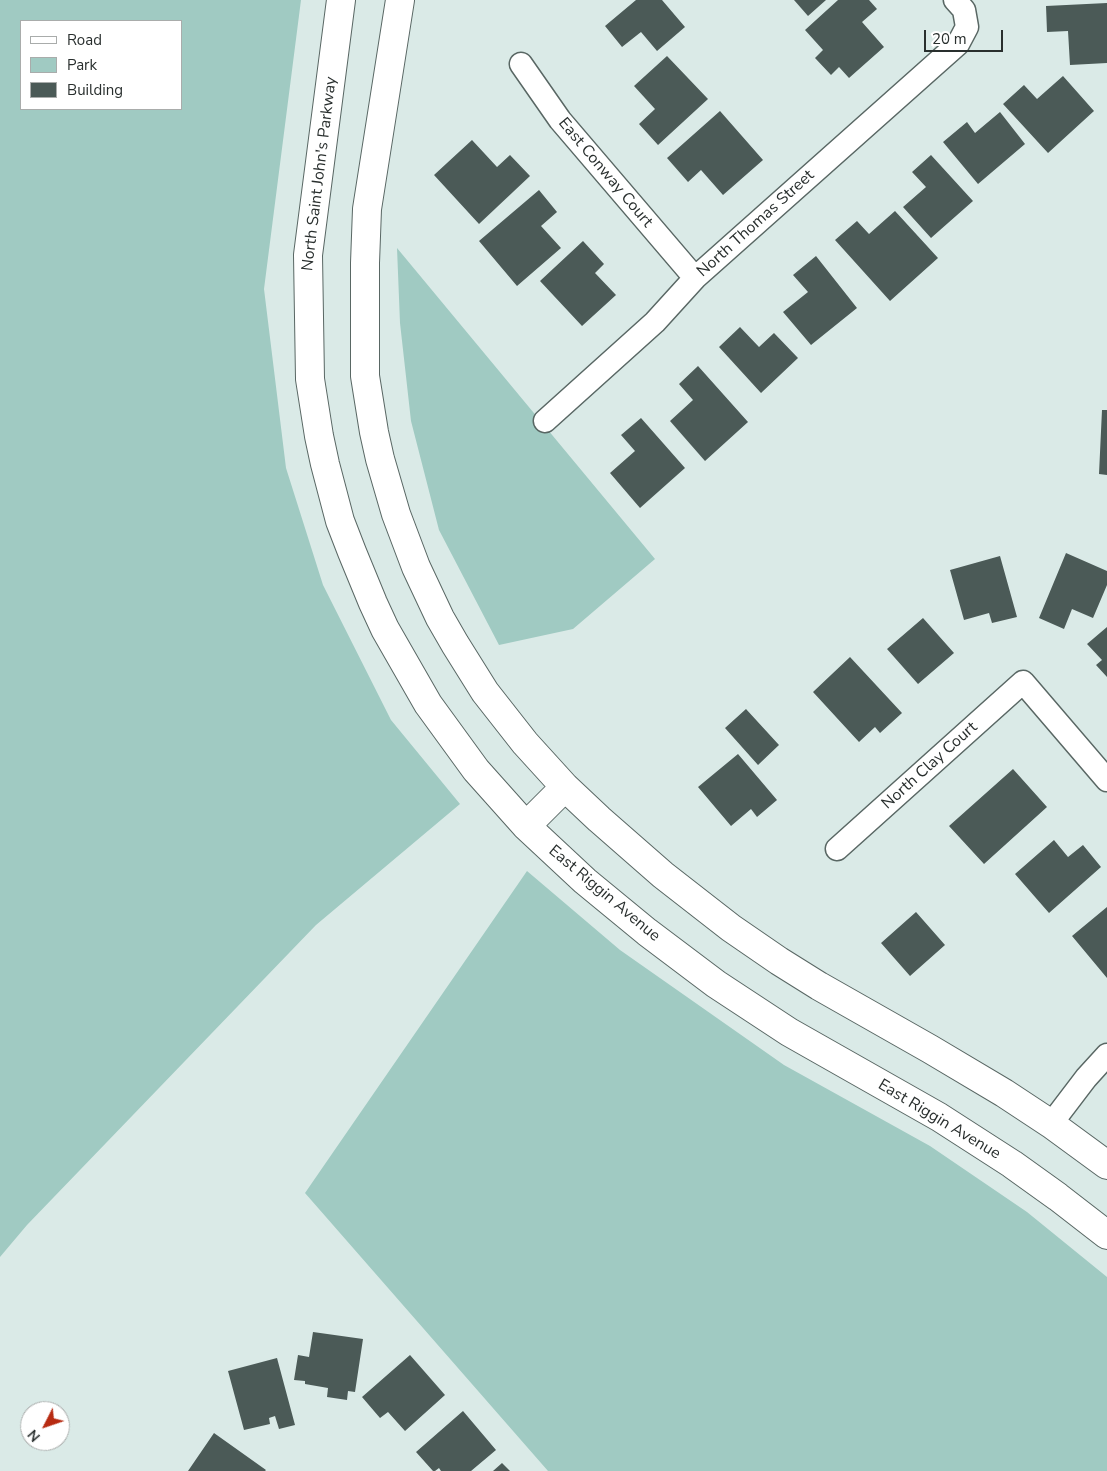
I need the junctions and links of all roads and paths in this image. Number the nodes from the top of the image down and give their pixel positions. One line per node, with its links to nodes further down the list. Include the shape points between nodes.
1 (341, 0): 6 (main road, North Saint John's Parkway, via 308,255)
2 (400, 0): 9 (main road, via 367,209 365,376 374,432 405,541 454,644 496,708)
3 (955, 0): 5 (street, North Thomas Street, via 964,10 967,27 958,44)
4 (521, 64): 5 (street, East Conway Court, via 560,120)
5 (695, 278): 7 (street, North Thomas Street, via 655,322)
6 (310, 379): 10 (main road, East Riggin Avenue, via 319,436 340,521 381,620 444,728)
7 (545, 421)
8 (1107, 780): 11 (street, North Clay Court, via 1022,682)
9 (565, 787): 10 (main road); 13 (main road, via 663,876 755,944 819,986 962,1068)
10 (526, 826): 15 (main road, East Riggin Avenue, via 617,908 716,984 813,1046 964,1132 1036,1180)
11 (837, 849)
12 (1107, 1056): 13 (street)
13 (1051, 1124): 14 (main road)
14 (1107, 1165)
15 (1107, 1235)

